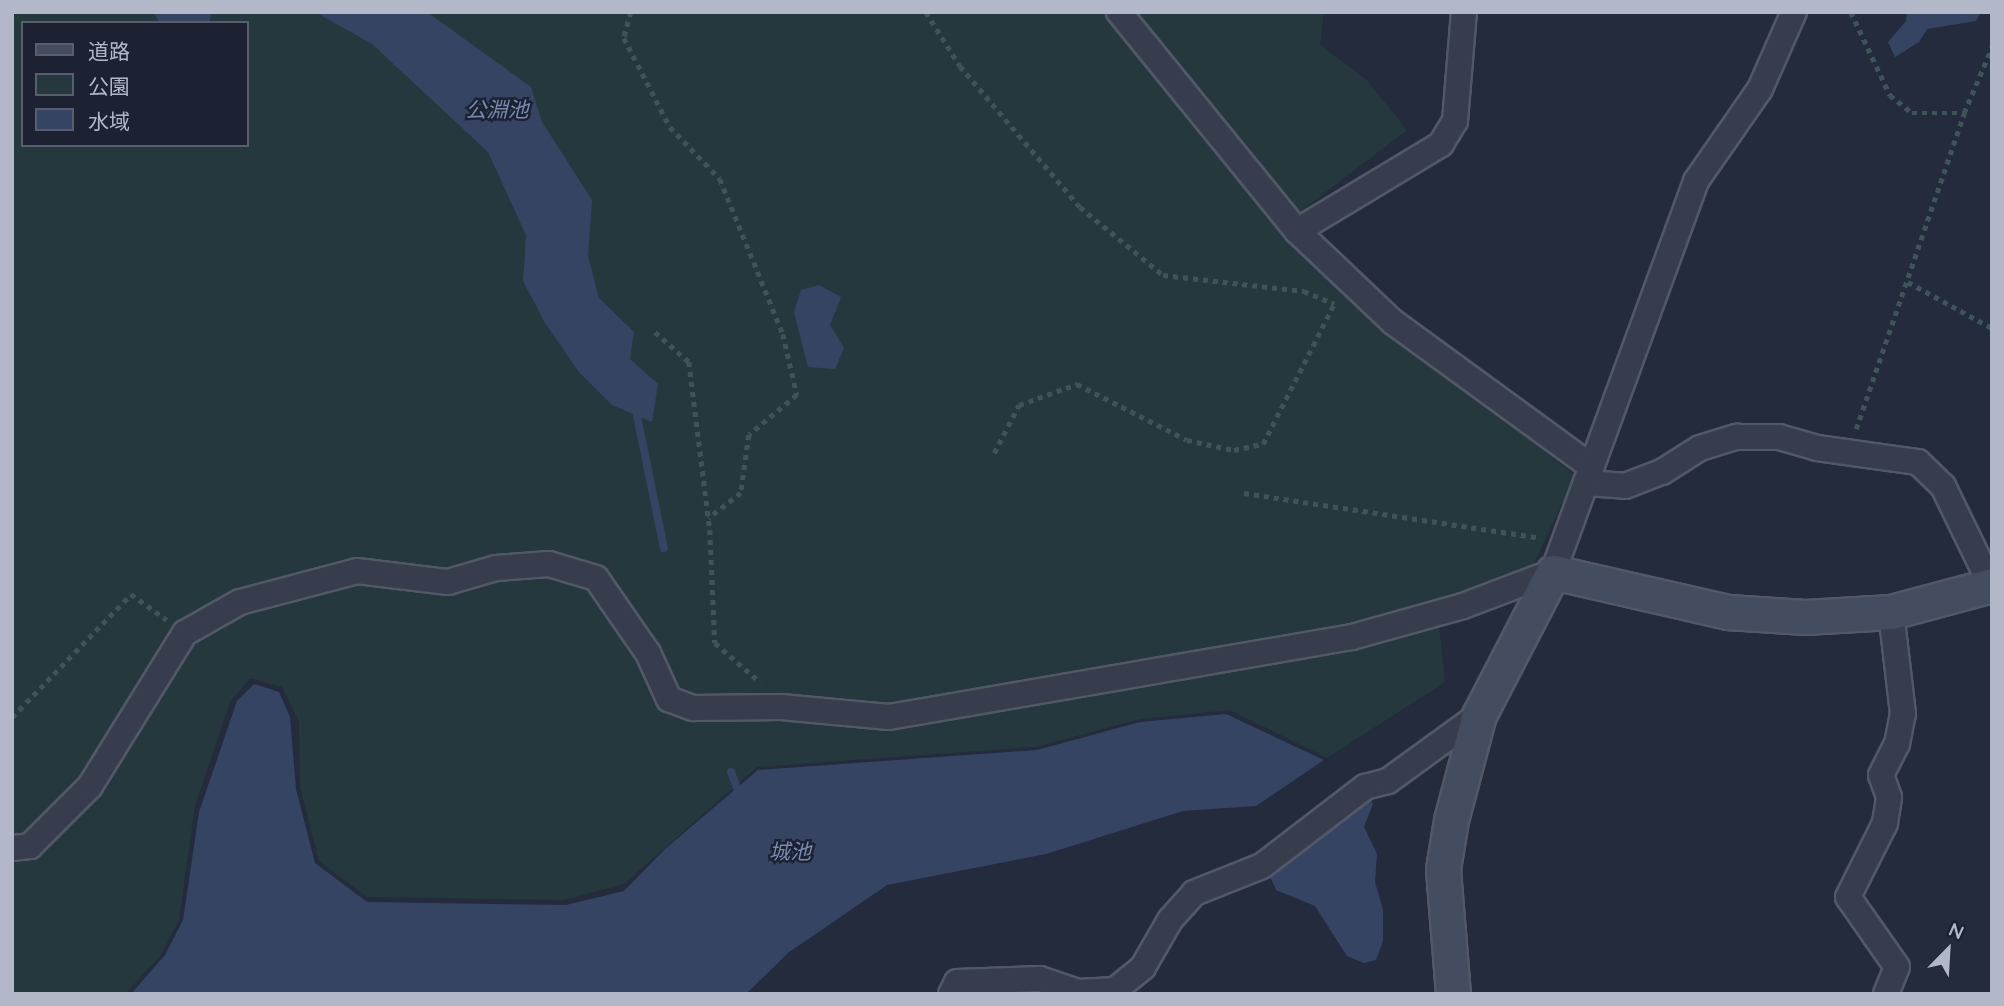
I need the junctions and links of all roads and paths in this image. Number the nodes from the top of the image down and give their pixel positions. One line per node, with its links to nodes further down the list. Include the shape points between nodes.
1 (631, 12): 19 (path, via 624,38 670,127 720,179 783,334 797,396 749,435 741,493)
2 (926, 12): 12 (path, via 960,66 1080,207 1163,275 1304,291)
3 (1119, 12): 9 (street)
4 (1464, 12): 9 (street, via 1455,121 1441,144)
5 (1794, 12): 17 (street, via 1760,89 1696,181)
6 (1851, 12): 8 (path, via 1890,96 1912,113)
7 (1992, 47): 8 (path)
8 (1964, 113): 11 (path)
9 (1297, 231): 10 (street)
10 (1347, 278): 12 (path); 17 (street, via 1393,322)
11 (1908, 282): 13 (path); 16 (path)
12 (1334, 304): 15 (path, via 1263,444 1234,450 1187,440 1077,384 1019,405)
13 (1992, 328)
14 (654, 332): 19 (path, via 689,362)
15 (994, 453)
16 (1848, 453): 17 (street, via 1779,437 1737,438 1700,448 1661,472 1625,486); 22 (street, via 1918,462 1942,486)
17 (1589, 475): 20 (street)
18 (1244, 493): 20 (path)
19 (709, 518): 25 (path, via 715,643 756,677)
20 (1565, 541): 21 (street)
21 (1553, 572): 23 (street, via 1728,612 1805,617); 25 (street, via 1463,606 1352,637 960,706 889,717); 26 (street)
22 (1992, 585): 23 (street)
23 (1891, 612): 31 (street, via 1903,714 1897,744 1881,775 1889,797 1885,823 1848,897 1897,967)
24 (185, 633): 25 (street, via 240,602 357,571 448,582 495,568 549,564 596,578 648,653 668,699 693,708); 27 (path, via 131,594); 28 (street, via 90,786 30,846)
25 (781, 707)
26 (1479, 715): 29 (street, via 1388,781 1365,787 1262,866 1194,893 1170,920 1143,967 1115,990 1078,992 1040,979 957,982); 30 (street, via 1443,869)
27 (12, 717)
28 (12, 848)
29 (951, 994)
30 (1453, 994)
31 (1886, 994)

